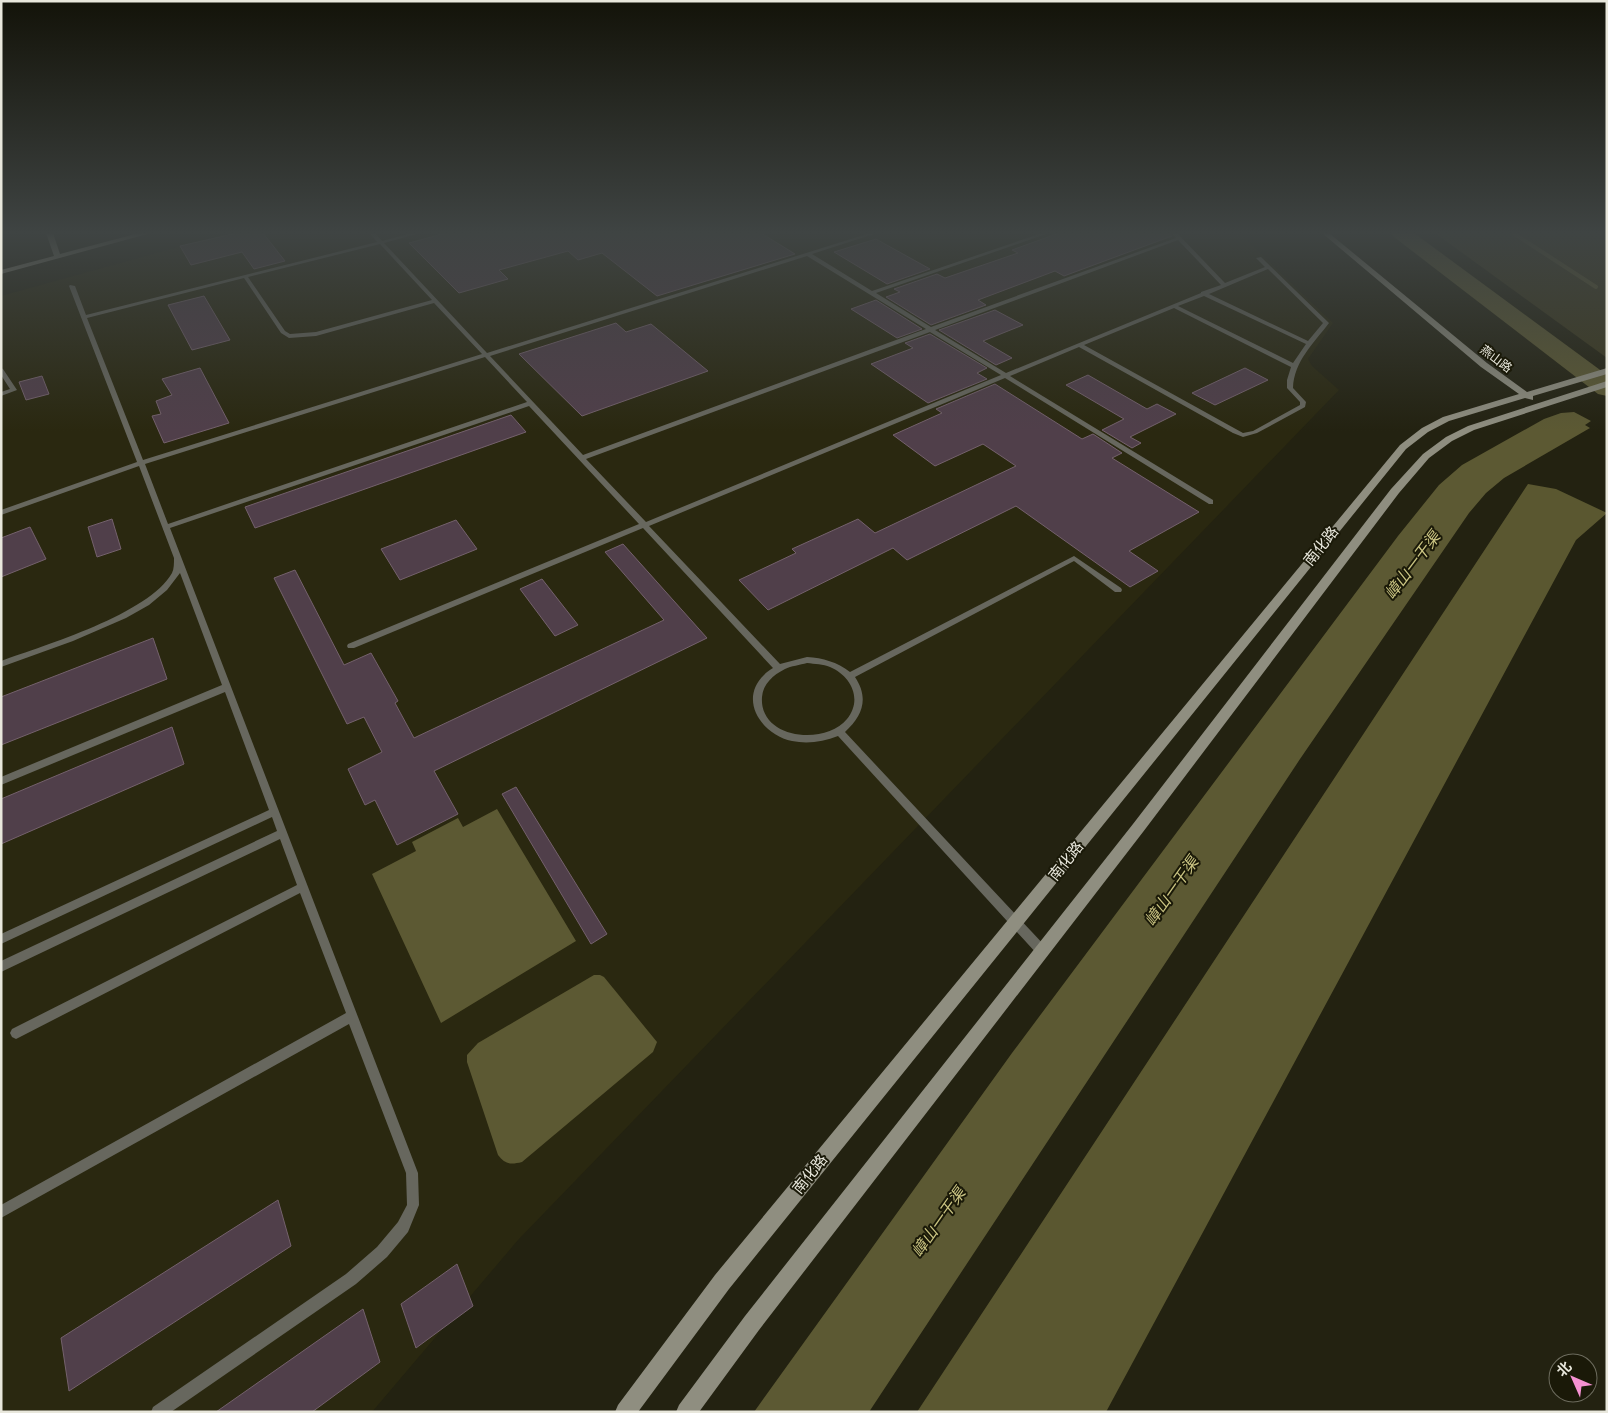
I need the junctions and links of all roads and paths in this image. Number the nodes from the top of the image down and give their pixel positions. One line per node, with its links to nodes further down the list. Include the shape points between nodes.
1 (77, 299): 13 (lane)
2 (155, 299): 13 (lane)
3 (261, 299): 11 (lane, via 283,332 300,337)
4 (665, 299): 17 (lane)
5 (881, 299): 14 (lane)
6 (1012, 299): 14 (lane)
7 (1191, 299): 12 (lane)
8 (1214, 299): 15 (lane)
9 (1302, 299): 15 (lane, via 1326,322)
10 (1404, 299): 24 (main road, 燕山路)
11 (436, 301): 17 (lane)
12 (1173, 306): 16 (lane); 18 (lane)
13 (84, 317): 28 (lane)
14 (931, 330): 21 (lane); 27 (lane)
15 (1310, 344): 18 (lane)
16 (1078, 345): 18 (lane, via 1242,436 1303,406 1290,388); 21 (lane)
17 (486, 355): 25 (lane); 28 (lane)
18 (1294, 366)
19 (1, 370): 23 (lane, via 14,390)
20 (1607, 372): 24 (main road, 南化路)
21 (1005, 376): 29 (lane); 31 (lane)
22 (1607, 384): 26 (main road, 南化路)
23 (1, 394)
24 (1526, 395): 26 (main road, 燕山路); 45 (main road, 南化路, via 1446,419 1403,446)
25 (531, 403): 27 (lane); 32 (lane)
26 (1540, 405): 47 (main road, 南化路, via 1471,428 1426,456 1395,491)
27 (582, 458): 31 (lane)
28 (141, 463): 30 (lane); 32 (lane)
29 (1211, 502)
30 (1, 514)
31 (645, 525): 35 (lane); 37 (lane)
32 (166, 527): 33 (lane)
33 (178, 558): 36 (lane, via 176,572 167,585 133,611); 39 (lane)
34 (1118, 590): 38 (lane, via 1074,558)
35 (351, 646)
36 (1, 664)
37 (778, 668): 38 (lane, via 808,660 838,667); 40 (lane, via 758,689 756,703 760,716 771,728 786,736 804,739 822,738)
38 (849, 676): 40 (lane, via 857,686 858,711)
39 (227, 687): 41 (lane); 42 (lane)
40 (839, 732): 45 (lane)
41 (1, 780)
42 (274, 812): 43 (lane); 46 (lane)
43 (283, 833): 44 (lane); 48 (lane)
44 (303, 887): 49 (lane); 50 (lane)
45 (1015, 924): 47 (lane); 53 (main road, 南化路, via 722,1282)
46 (1, 939)
47 (1042, 951): 54 (main road, 南化路)
48 (1, 966)
49 (352, 1016): 51 (lane); 52 (lane, via 412,1173 414,1205 403,1227 382,1252 351,1279)
50 (16, 1033)
51 (1, 1212)
52 (158, 1412)
53 (625, 1412)
54 (686, 1412)

